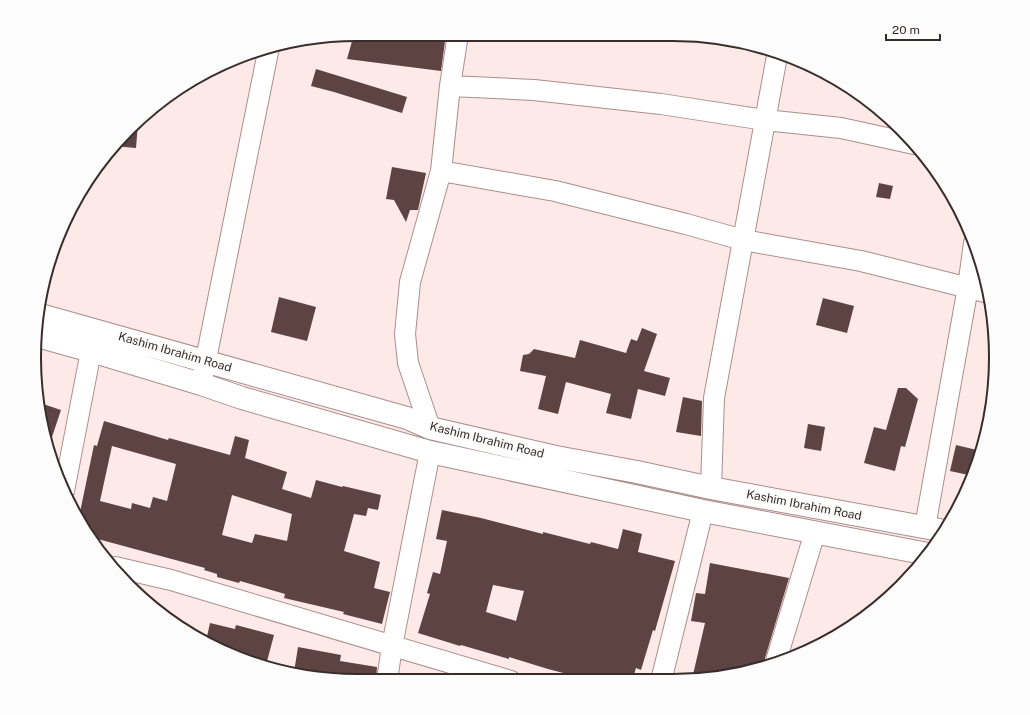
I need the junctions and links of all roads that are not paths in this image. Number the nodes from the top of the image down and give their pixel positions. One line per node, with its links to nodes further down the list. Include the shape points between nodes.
1 (457, 41): 4 (street)
2 (267, 55): 15 (street)
3 (776, 59): 5 (street)
4 (450, 86): 5 (street, via 534,90 661,104); 7 (street)
5 (765, 120): 6 (street, via 841,128); 8 (street)
6 (903, 142)
7 (441, 171): 8 (street, via 555,191); 17 (street, via 410,282 405,334 408,363)
8 (742, 240): 10 (street, via 862,261); 20 (street, via 714,398)
9 (972, 257): 10 (street)
10 (968, 287): 11 (street); 22 (street)
11 (982, 291)
12 (44, 316): 15 (highway, Kashim Ibrahim Road)
13 (42, 337): 14 (highway, Kashim Ibrahim Road)
14 (91, 350): 16 (highway, Kashim Ibrahim Road); 19 (street)
15 (205, 360): 16 (street); 17 (highway, Kashim Ibrahim Road, via 407,418)
16 (201, 384): 18 (highway, Kashim Ibrahim Road)
17 (430, 428): 20 (highway, Kashim Ibrahim Road, via 556,457)
18 (430, 452): 21 (highway, Kashim Ibrahim Road); 26 (street)
19 (66, 481)
20 (711, 488): 22 (highway, Kashim Ibrahim Road)
21 (704, 511): 23 (highway, Kashim Ibrahim Road); 30 (street)
22 (935, 529)
23 (815, 532): 24 (highway, Kashim Ibrahim Road); 27 (street)
24 (922, 553)
25 (123, 569): 26 (street, via 171,580)
26 (392, 646): 28 (street); 29 (street)
27 (778, 656)
28 (388, 674)
29 (487, 674)
30 (663, 674)

